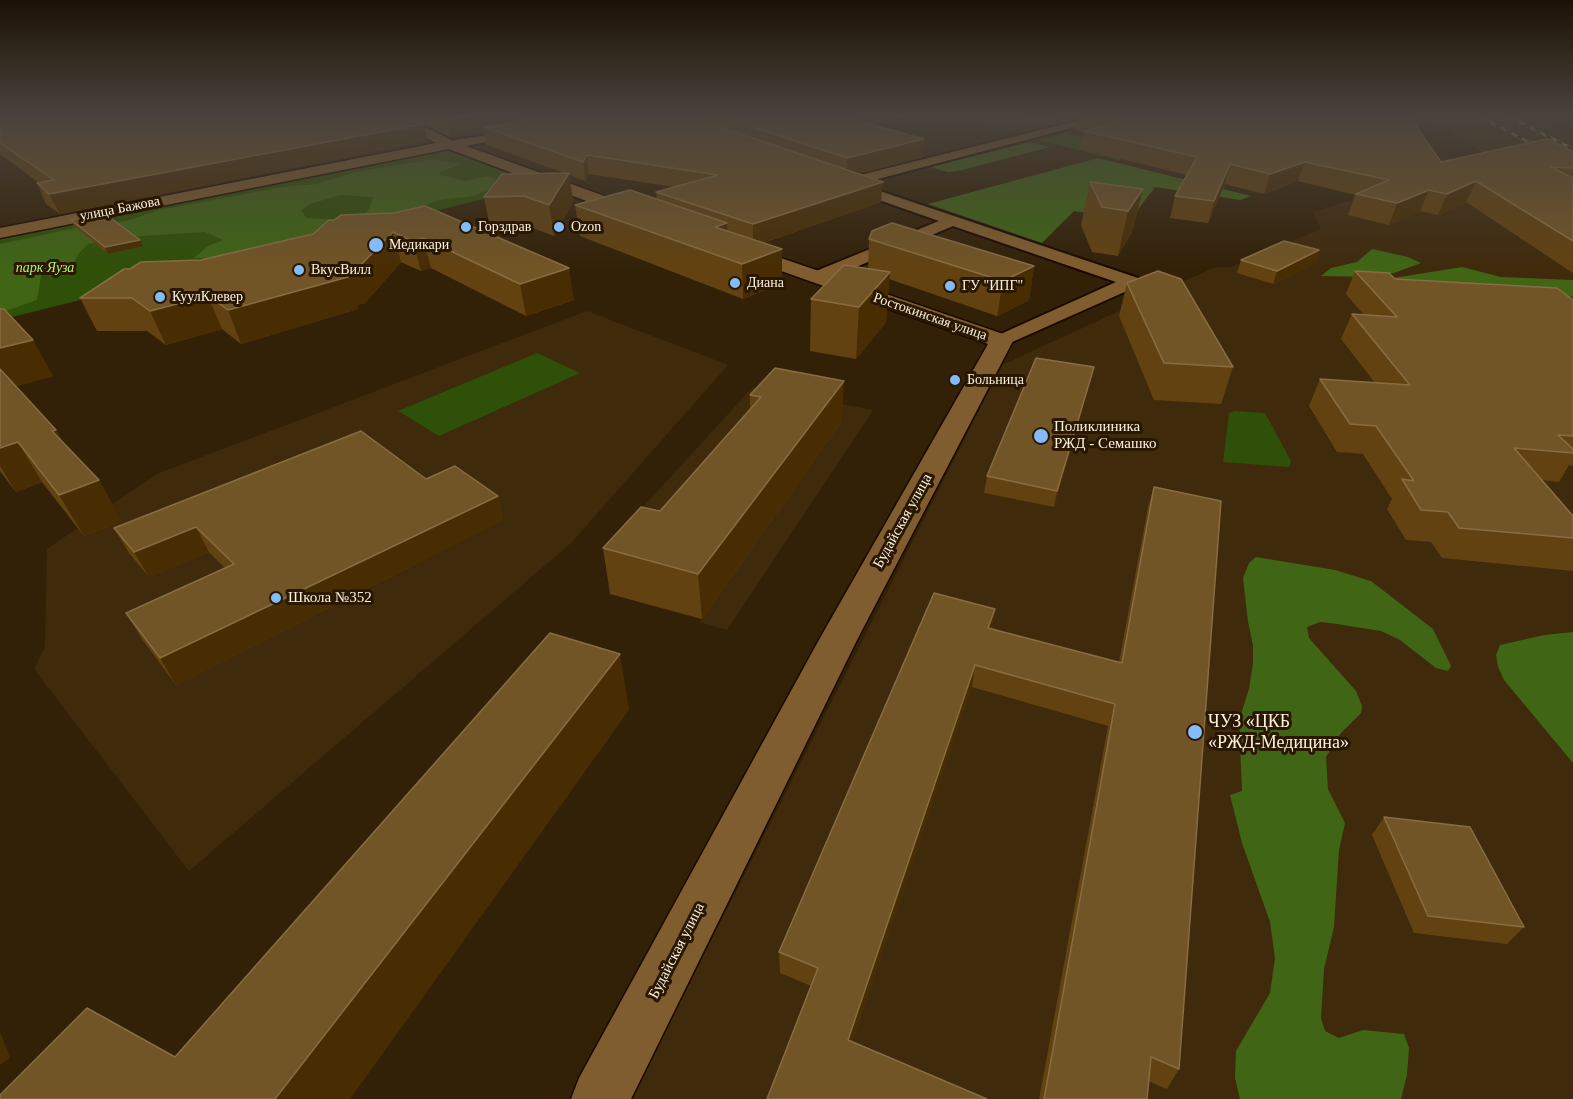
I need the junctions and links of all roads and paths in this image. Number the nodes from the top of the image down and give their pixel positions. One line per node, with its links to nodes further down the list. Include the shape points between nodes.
1 (346, 165): 6 (street, улица Бажова)
2 (505, 165): 5 (street)
3 (909, 165): 4 (street, via 840,182)
4 (953, 220): 8 (street); 9 (street, via 1132,282)
5 (658, 222)
6 (0, 233)
7 (724, 244): 8 (street, Ростокинская улица)
8 (817, 277): 9 (street, Ростокинская улица)
9 (1001, 341): 10 (street, Будайская улица, via 839,638)
10 (600, 1099)

